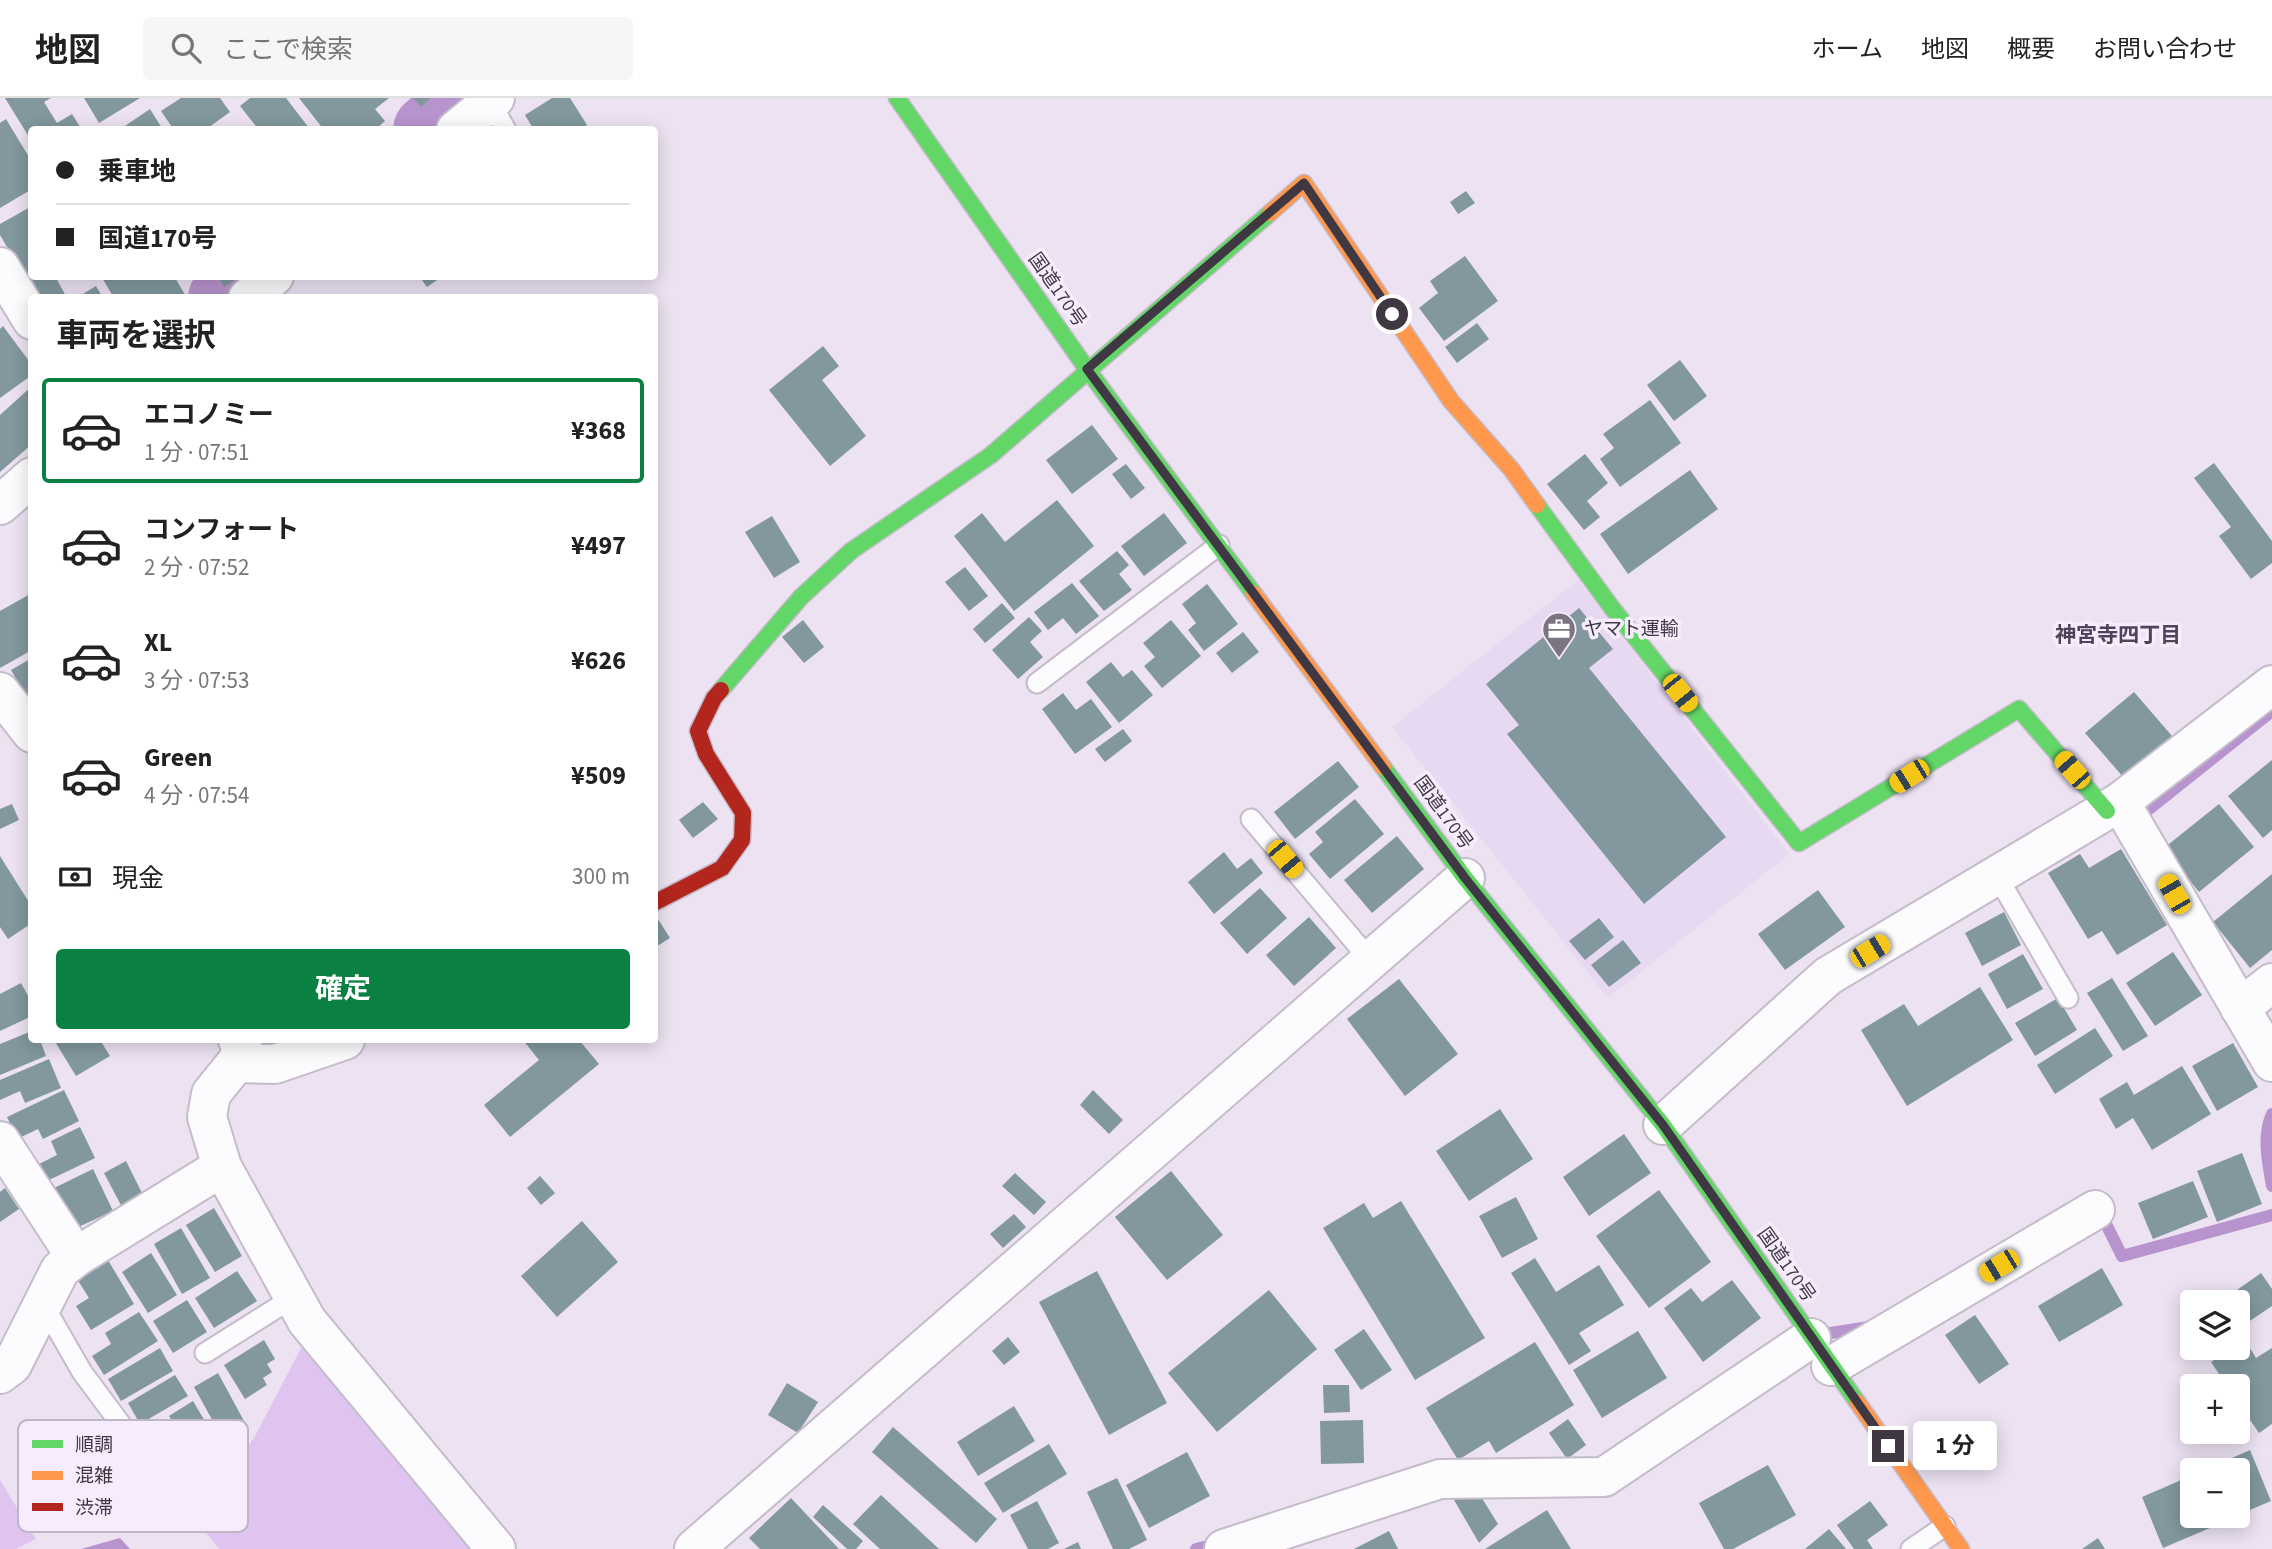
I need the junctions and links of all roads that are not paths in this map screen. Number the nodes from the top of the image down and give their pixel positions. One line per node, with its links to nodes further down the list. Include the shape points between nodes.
1 (897, 98): 8 (main road, 国道170号)
2 (497, 110): 3 (street)
3 (464, 126)
4 (0, 267): 7 (street)
5 (269, 280): 6 (street)
6 (253, 294)
7 (28, 313)
8 (1087, 369): 11 (main road, 国道170号); 16 (main road, via 1304,183 1451,401 1512,470 1612,608 1799,844 2019,709); 20 (main road, via 992,454 851,551 801,597 714,698 698,731 706,754 743,813 742,840 722,868)
9 (28, 480): 10 (street)
10 (0, 505)
11 (1219, 545): 12 (lane); 19 (main road, 国道170号)
12 (1037, 683)
13 (2272, 685): 16 (street)
14 (0, 692): 15 (street)
15 (28, 728)
16 (2113, 807): 18 (street); 24 (street)
17 (1251, 819): 21 (lane)
18 (1997, 876): 23 (lane); 28 (street, via 1828,976)
19 (1465, 878): 21 (street); 28 (main road, 国道170号)
20 (658, 901)
21 (1371, 961): 41 (street)
22 (2272, 983): 24 (street)
23 (2068, 998)
24 (2240, 1008): 27 (street)
25 (336, 1043): 26 (street, via 275,1064)
26 (237, 1051): 30 (street, via 211,1094 207,1117)
27 (2272, 1062)
28 (1663, 1125): 35 (main road, 国道170号)
29 (0, 1141): 32 (street)
30 (222, 1167): 32 (street); 33 (street)
31 (2095, 1210): 35 (street)
32 (76, 1257): 34 (street, via 60,1270)
33 (294, 1297): 36 (lane); 40 (street, via 307,1321)
34 (43, 1304): 37 (street, via 12,1365); 38 (lane, via 82,1373)
35 (1821, 1352): 39 (main road, 国道170号); 42 (street, via 1604,1477 1440,1479)
36 (205, 1353)
37 (0, 1374)
38 (117, 1420)
39 (1945, 1526): 43 (lane); 44 (main road, 国道170号)
40 (496, 1549)
41 (694, 1549)
42 (1224, 1549)
43 (1911, 1549)
44 (1961, 1549)

